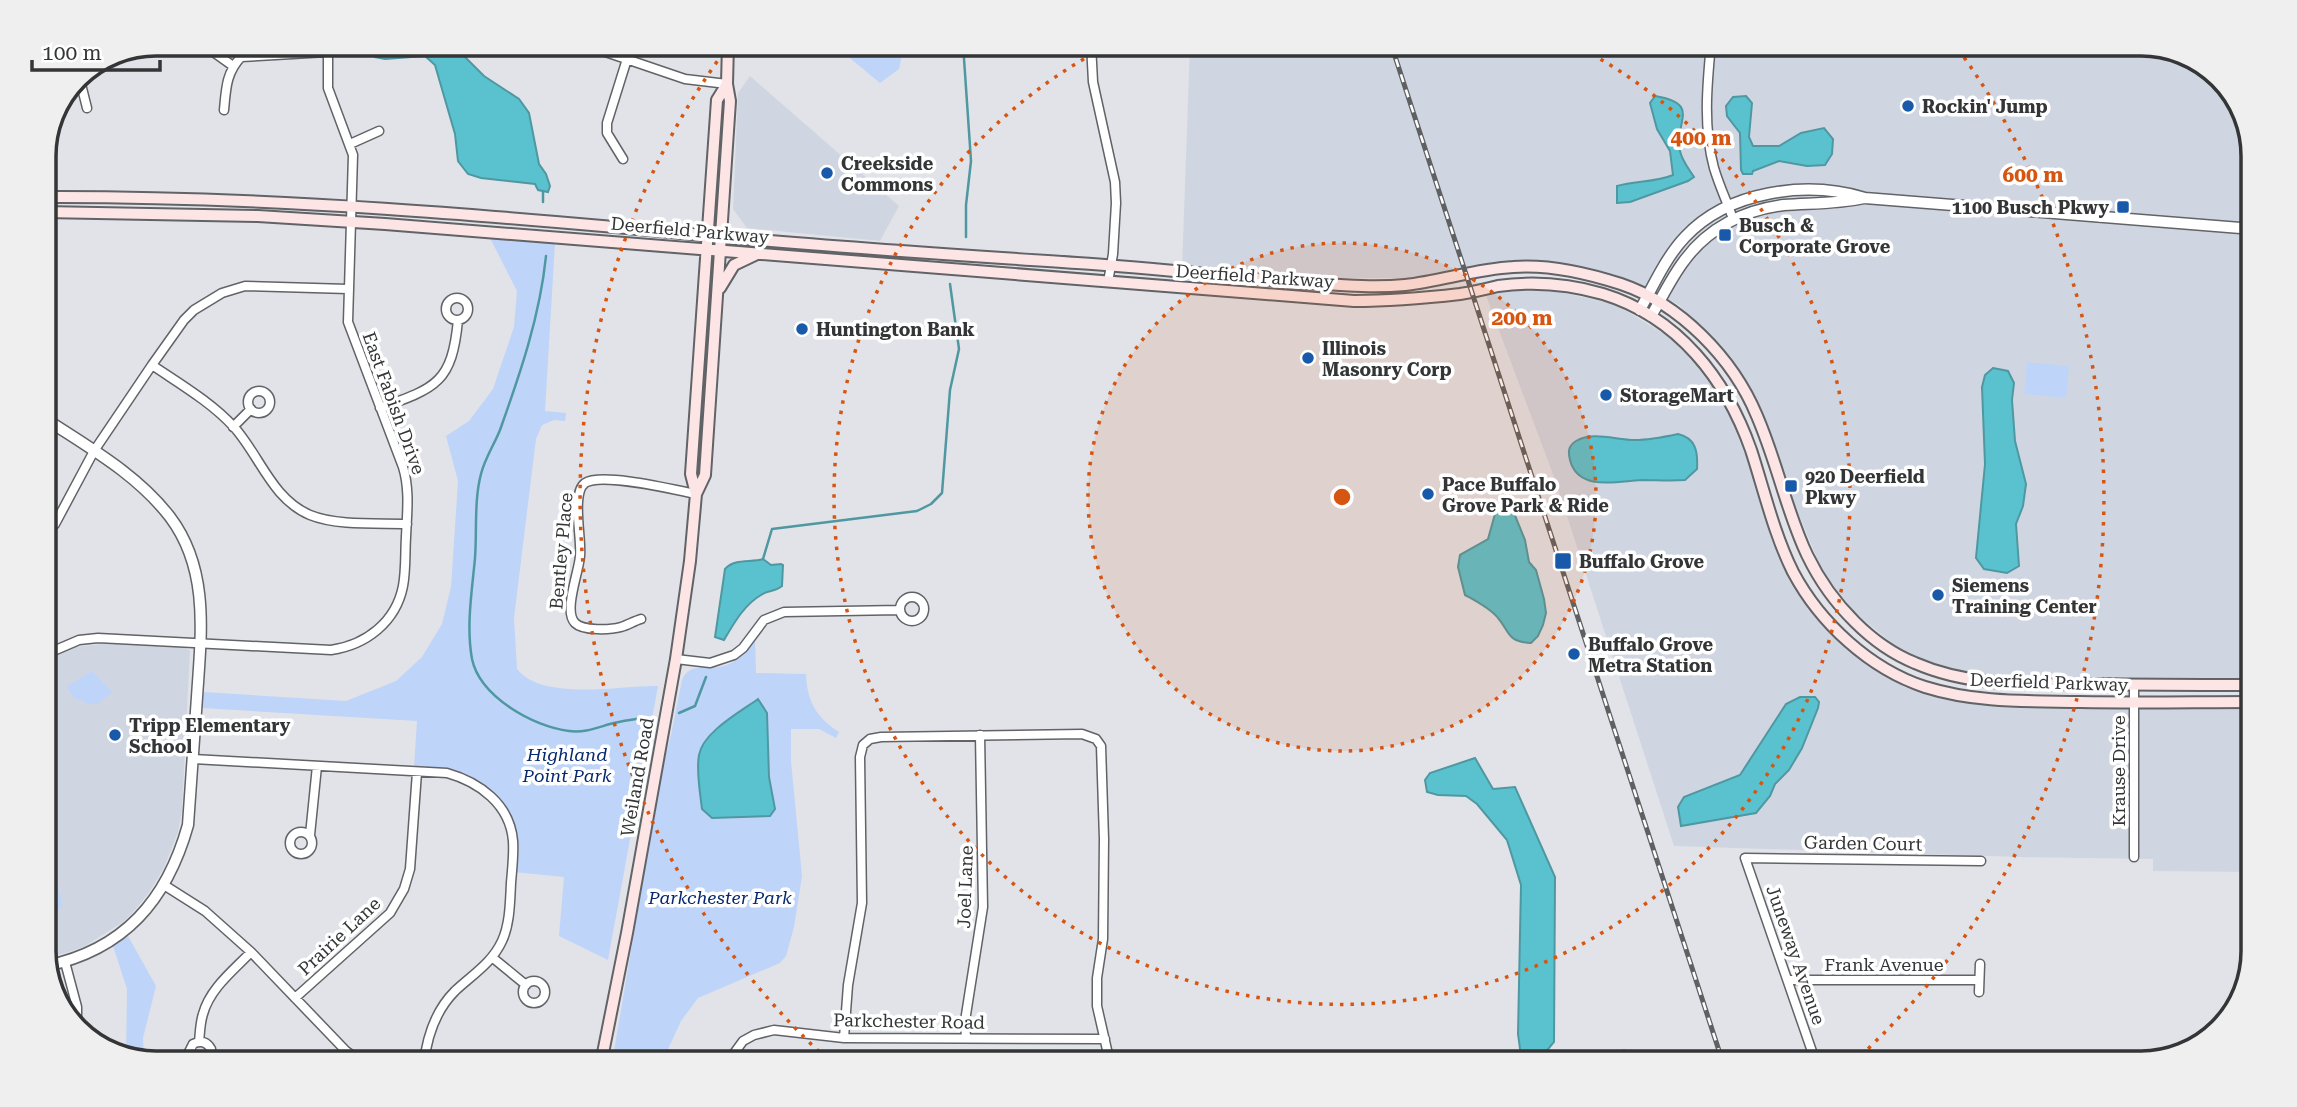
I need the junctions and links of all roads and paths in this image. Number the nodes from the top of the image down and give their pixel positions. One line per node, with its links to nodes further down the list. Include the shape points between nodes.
1 (219, 56): 9 (street)
2 (248, 56): 9 (street)
3 (327, 56): 15 (street, East Fabish Drive, via 328,88)
4 (618, 56): 8 (street)
5 (728, 56): 10 (main road, Weiland Road)
6 (1092, 56): 30 (street, via 1115,182)
7 (1709, 56): 19 (street, via 1706,118 1714,168)
8 (627, 59): 10 (street, via 685,79); 16 (street, via 607,123 607,133)
9 (233, 66): 13 (street)
10 (727, 84): 25 (main road, Weiland Road, via 717,100); 26 (main road, Weiland Road, via 730,101)
11 (82, 90): 12 (street)
12 (87, 108)
13 (224, 110)
14 (379, 131): 15 (street)
15 (350, 144): 20 (street, East Fabish Drive, via 354,167)
16 (623, 159)
17 (56, 197): 20 (main road, Deerfield Parkway)
18 (1865, 198): 19 (street, via 1844,192 1787,192); 22 (street, via 1759,209); 24 (street)
19 (1728, 205): 22 (street); 34 (street, via 1684,238)
20 (351, 207): 23 (street, East Fabish Drive); 25 (main road, Deerfield Parkway)
21 (56, 212): 23 (main road, Deerfield Parkway)
22 (1733, 219): 35 (street, via 1695,247)
23 (351, 222): 27 (main road, Deerfield Parkway); 32 (street, East Fabish Drive)
24 (2241, 228)
25 (708, 235): 26 (main road, Deerfield Parkway); 27 (main road, Weiland Road)
26 (721, 237): 28 (main road, Weiland Road); 30 (main road, Deerfield Parkway)
27 (707, 249): 28 (main road, Deerfield Parkway); 45 (main road, Weiland Road, via 691,474)
28 (720, 250): 29 (main road, Deerfield Parkway); 33 (main road, Weiland Road)
29 (762, 254): 31 (main road, Deerfield Parkway); 33 (main road, via 734,265)
30 (1111, 266): 31 (street); 34 (main road, Deerfield Parkway, via 1381,286 1531,267 1589,275)
31 (1108, 282): 36 (main road, Deerfield Parkway, via 1354,301 1548,283 1605,295)
32 (348, 289): 39 (street, via 256,285 222,293 184,320); 40 (street, East Fabish Drive, via 348,323)
33 (718, 294): 45 (main road, Weiland Road, via 705,475)
34 (1647, 296): 35 (main road, Deerfield Parkway); 36 (street)
35 (1660, 302): 37 (street); 53 (main road, Deerfield Parkway, via 1711,345 1743,388 1757,415 1806,557 1837,604 1863,631 1913,663 1970,680)
36 (1640, 310): 37 (main road, Deerfield Parkway)
37 (1651, 316): 55 (main road, Deerfield Parkway, via 1692,348 1724,391 1745,434 1793,571 1820,611 1854,646 1900,676 1961,696 1998,701)
38 (458, 320): 40 (street, via 456,347 438,382)
39 (152, 365): 43 (street); 44 (street)
40 (380, 408): 47 (street, East Fabish Drive, via 407,479)
41 (251, 409): 43 (street)
42 (56, 426): 44 (street)
43 (233, 426): 47 (street, via 278,491 298,510 326,520)
44 (94, 451): 46 (street); 50 (street, via 150,495 183,537 199,584)
45 (696, 495): 49 (street, Bentley Place, via 599,480 580,489 580,553 572,619 584,628 620,628); 52 (main road, Weiland Road)
46 (56, 522)
47 (407, 524): 50 (street, East Fabish Drive, via 400,597 370,636 331,650)
48 (900, 610): 52 (street, via 784,612 764,620 734,655 710,663)
49 (641, 619)
50 (201, 643): 51 (street, East Fabish Drive, via 87,638); 58 (street)
51 (56, 650)
52 (676, 659): 85 (main road, Weiland Road)
53 (2134, 685): 54 (main road, Deerfield Parkway); 55 (street, Krause Drive)
54 (2241, 685)
55 (2134, 702): 56 (main road, Deerfield Parkway); 62 (street, Krause Drive)
56 (2241, 702)
57 (980, 735): 77 (street, via 881,737 863,745 859,783 862,903); 78 (street, Joel Lane, via 983,907); 79 (street, via 1082,734 1101,746 1103,939 1097,1006)
58 (193, 759): 59 (street); 65 (street, via 188,825)
59 (317, 766): 60 (street); 61 (street)
60 (417, 772): 67 (street, via 461,777 486,791 505,813 513,840 509,907 503,940); 75 (street, Prairie Lane, via 410,869 399,899 390,913)
61 (310, 835)
62 (2134, 857)
63 (1745, 858): 64 (street, Garden Court); 71 (street, Juneway Avenue)
64 (1981, 861)
65 (164, 886): 66 (street, via 205,911); 68 (street, via 147,911 120,936)
66 (251, 952): 75 (street); 80 (street, via 208,1002)
67 (493, 958): 73 (street); 84 (street, via 442,1008)
68 (65, 962): 69 (street); 76 (street)
69 (57, 964)
70 (1980, 964): 72 (street)
71 (1788, 980): 72 (street, Frank Avenue); 88 (street, Juneway Avenue)
72 (1979, 980): 74 (street)
73 (526, 985)
74 (1979, 992)
75 (295, 998): 83 (street)
76 (77, 1012)
77 (844, 1038): 78 (street, Parkchester Road); 86 (street, Parkchester Road, via 774,1030 743,1041)
78 (966, 1038): 79 (street, Parkchester Road)
79 (1105, 1039): 87 (street)
80 (199, 1042): 81 (street); 82 (street)
81 (190, 1051)
82 (211, 1051)
83 (345, 1051)
84 (427, 1051)
85 (603, 1051)
86 (736, 1051)
87 (1108, 1051)
88 (1812, 1051)

